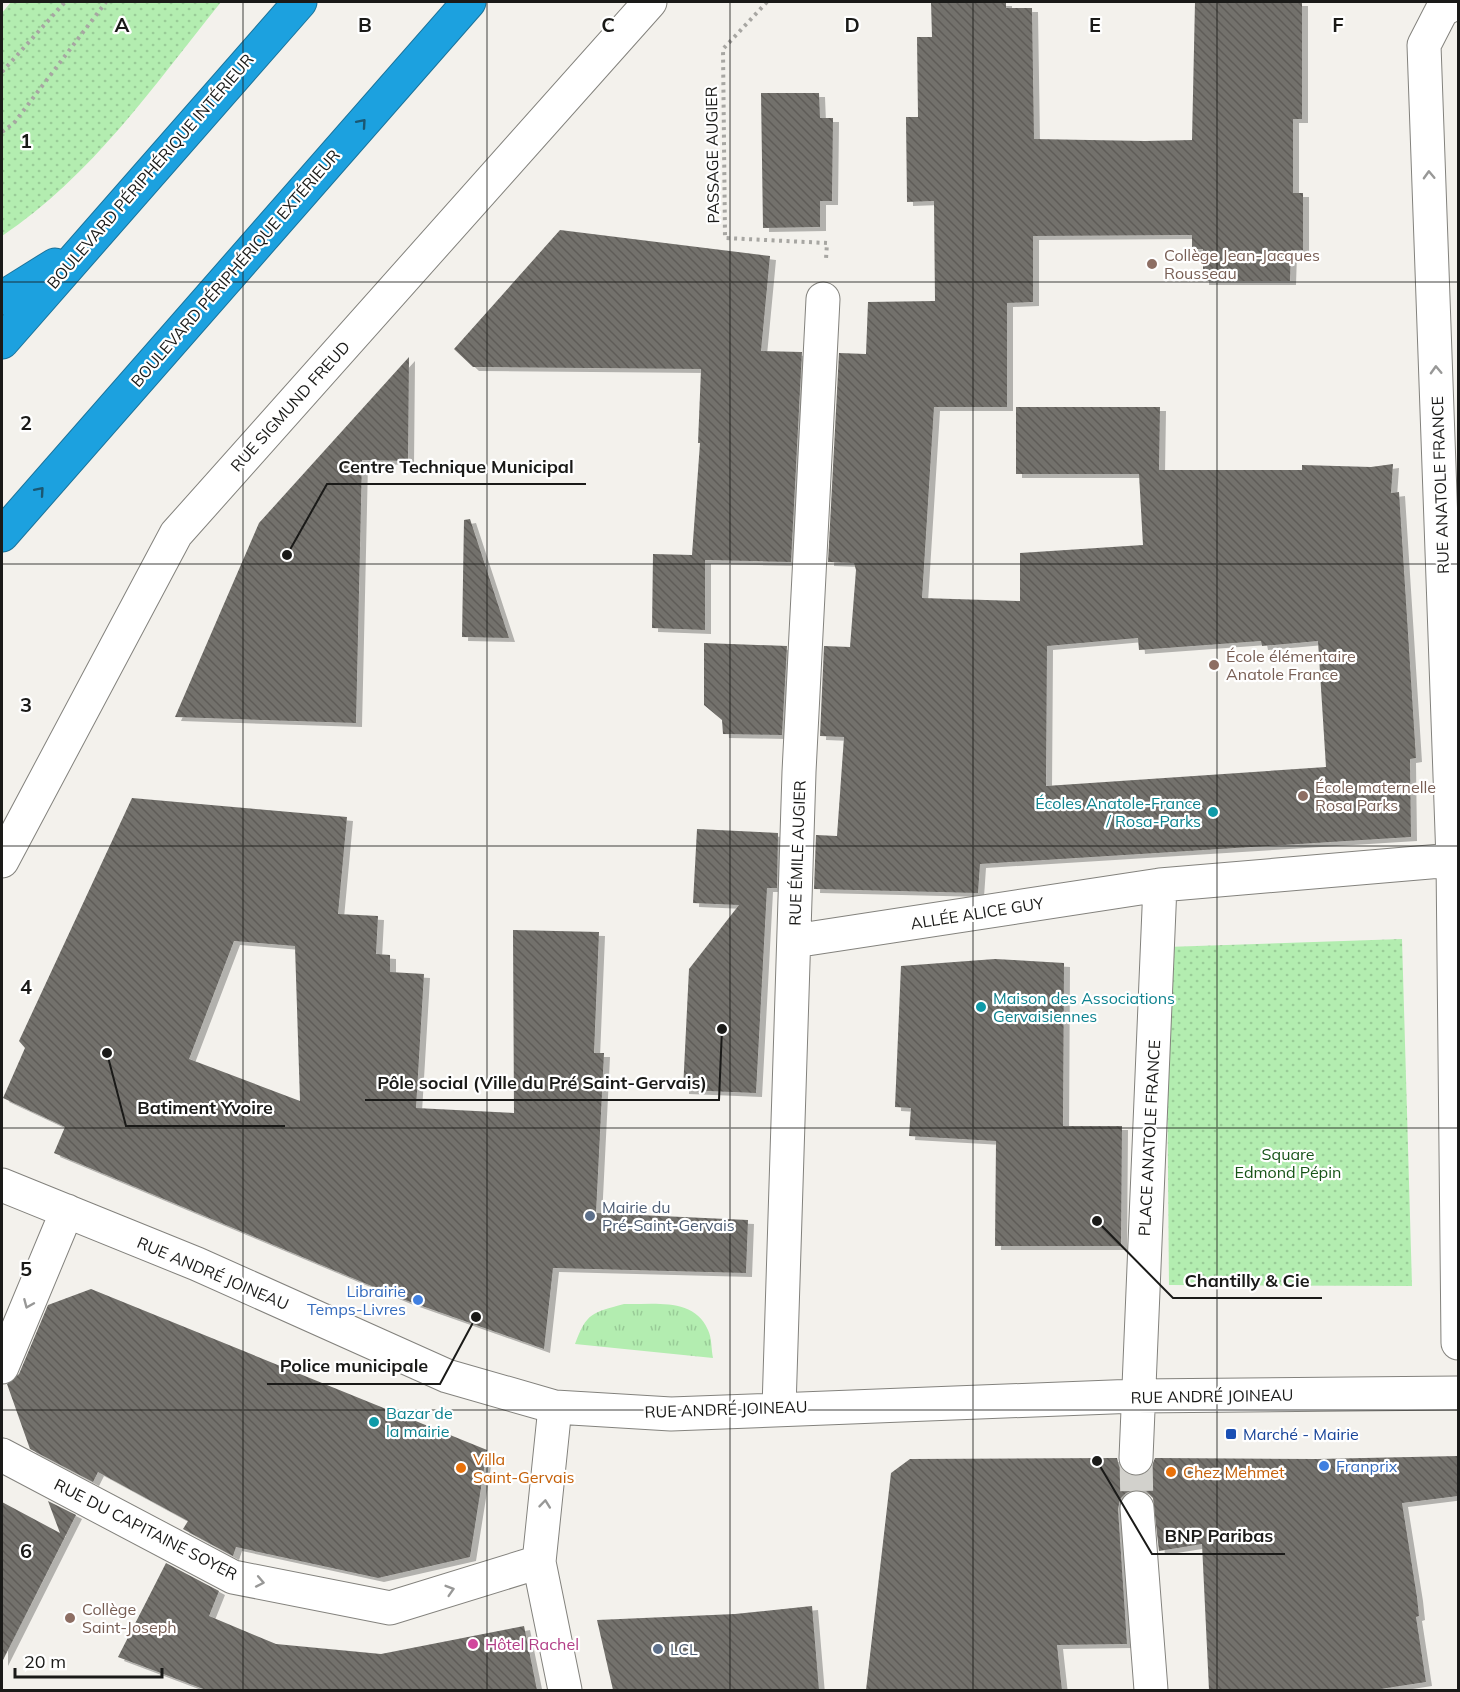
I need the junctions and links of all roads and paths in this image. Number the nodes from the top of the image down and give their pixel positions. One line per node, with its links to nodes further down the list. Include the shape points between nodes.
1 (65, 2): 8 (path)
2 (106, 2): 9 (path, via 14,123)
3 (300, 2): 10 (highway, BOULEVARD PÉRIPHÉRIQUE INTÉRIEUR)
4 (469, 2): 14 (highway, BOULEVARD PÉRIPHÉRIQUE EXTÉRIEUR, one-way to 4)
5 (650, 2): 16 (street, RUE SIGMUND FREUD, via 176,534)
6 (767, 2): 12 (path, PASSAGE AUGIER, via 723,49 725,238 827,243)
7 (1458, 2): 15 (street, RUE ANATOLE FRANCE, one-way to 7, via 1424,45 1442,10)
8 (2, 72)
9 (2, 132)
10 (82, 248): 11 (highway); 13 (highway, BOULEVARD PÉRIPHÉRIQUE INTÉRIEUR)
11 (2, 298)
12 (824, 299): 18 (street, RUE ÉMILE AUGIER)
13 (2, 342)
14 (2, 535)
15 (1453, 860): 17 (street); 21 (street, RUE ANATOLE FRANCE)
16 (2, 861)
17 (1160, 885): 18 (street, ALLÉE ALICE GUY); 24 (street, PLACE ANATOLE FRANCE)
18 (794, 941): 26 (street, RUE ÉMILE AUGIER)
19 (2, 1185): 20 (street, RUE ANDRÉ JOINEAU)
20 (67, 1211): 22 (street, one-way to 22); 25 (street, RUE ANDRÉ JOINEAU, via 197,1264 447,1376)
21 (1458, 1343)
22 (2, 1367)
23 (1458, 1393): 24 (street, RUE ANDRÉ JOINEAU)
24 (1137, 1396): 26 (street, RUE ANDRÉ JOINEAU); 28 (street, PLACE ANATOLE FRANCE)
25 (555, 1407): 26 (street, RUE ANDRÉ JOINEAU, via 671,1414); 30 (street, one-way to 25)
26 (779, 1408)
27 (2, 1455): 30 (street, RUE DU CAPITAINE SOYER, one-way to 30, via 233,1577 390,1608)
28 (1136, 1458)
29 (1137, 1508): 32 (street)
30 (539, 1562): 31 (street)
31 (565, 1690)
32 (1151, 1690)

